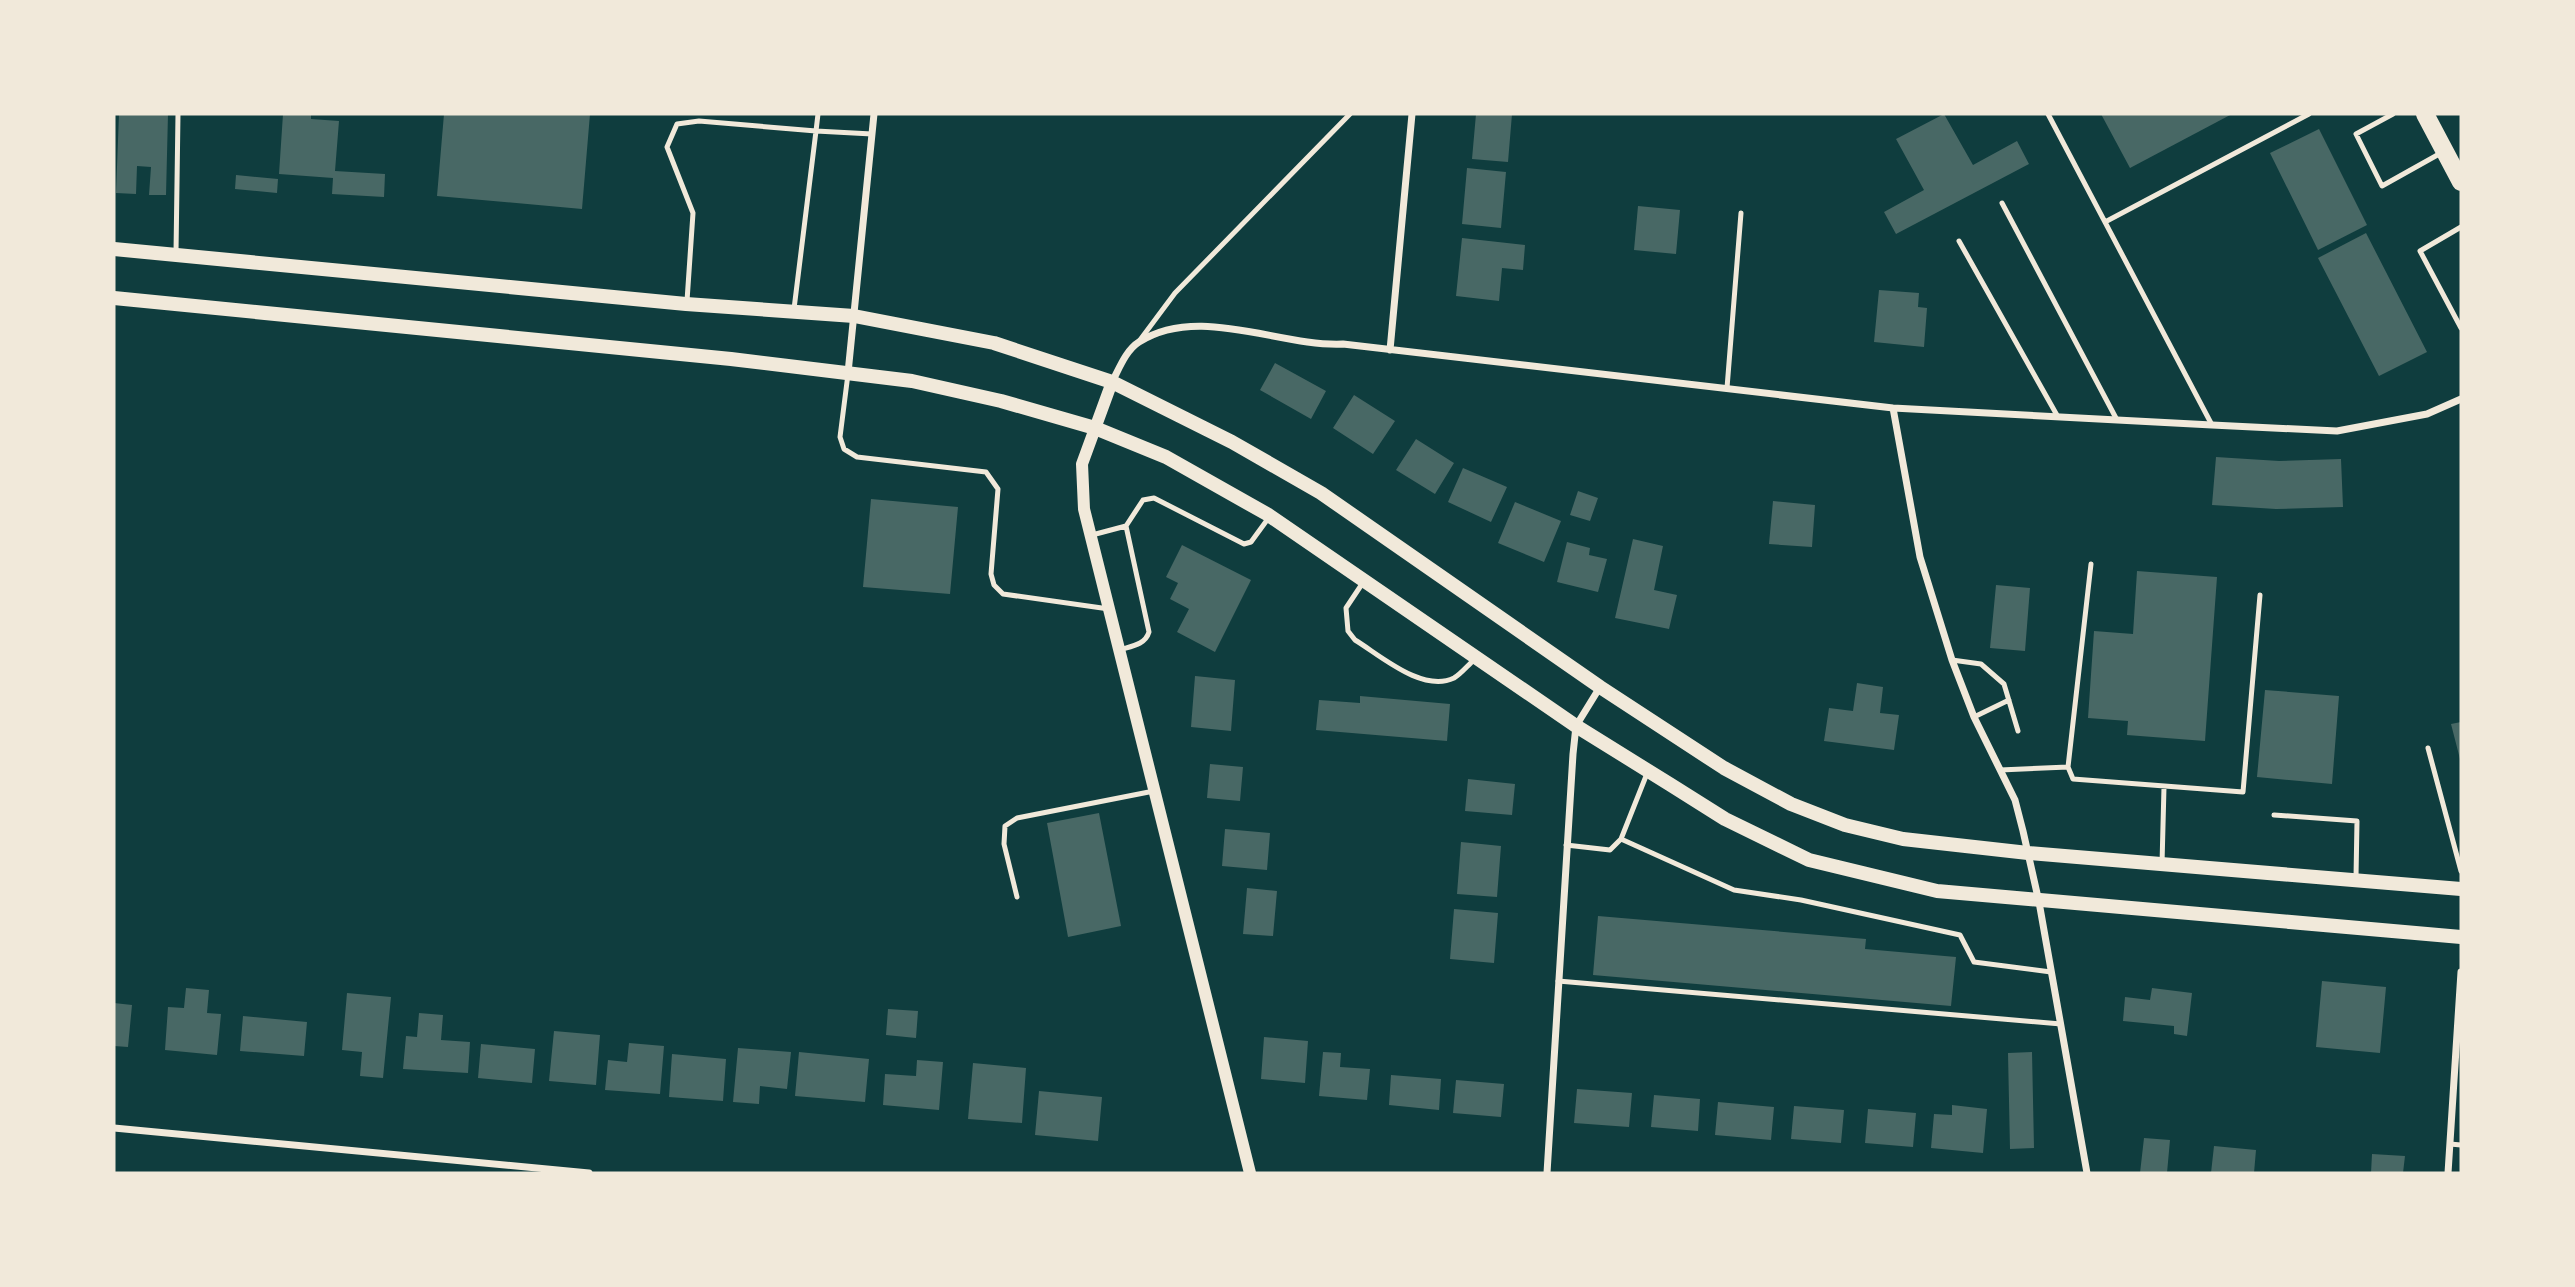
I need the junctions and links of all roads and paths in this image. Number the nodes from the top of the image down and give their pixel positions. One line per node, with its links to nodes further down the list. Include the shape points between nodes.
1 (178, 114): 20 (lane)
2 (818, 114): 10 (lane)
3 (874, 114): 11 (street)
4 (1350, 114): 26 (lane, via 1175,293)
5 (1412, 114): 27 (street)
6 (2048, 114): 16 (lane)
7 (2309, 114): 16 (lane)
8 (2393, 114): 12 (lane, via 2356,134 2382,186)
9 (2426, 114): 12 (main road)
10 (816, 131): 11 (lane); 22 (lane, via 699,121 677,124 667,147 693,213); 23 (lane)
11 (872, 134): 24 (street)
12 (2445, 151): 13 (main road)
13 (2461, 182)
14 (2003, 203): 34 (lane)
15 (1741, 213): 30 (lane)
16 (2105, 222): 35 (lane)
17 (2461, 227): 25 (lane, via 2420,251)
18 (1959, 241): 33 (lane)
19 (114, 249): 20 (main road)
20 (176, 255): 22 (main road)
21 (114, 298): 28 (main road)
22 (686, 304): 23 (main road)
23 (794, 312): 24 (main road)
24 (854, 316): 28 (street); 29 (main road, via 994,342)
25 (2461, 328)
26 (1138, 342): 27 (street, via 1178,327 1201,327); 29 (street)
27 (1390, 350): 30 (street)
28 (849, 373): 36 (main road, via 912,380 984,396); 43 (lane, via 840,437 844,449 857,457 986,472 994,480 998,489 990,574 1003,594)
29 (1111, 382): 36 (street); 47 (main road, via 1321,493)
30 (1727, 388): 32 (street)
31 (2461, 399): 35 (street, via 2427,414 2337,431)
32 (1893, 408): 33 (street); 46 (street, via 1920,557)
33 (2058, 417): 34 (street)
34 (2117, 420): 35 (street)
35 (2212, 425)
36 (1095, 428): 37 (main road, via 1166,457); 39 (street, via 1082,464 1081,487)
37 (1270, 516): 38 (lane, via 1251,542 1244,544 1153,498 1143,500); 41 (main road)
38 (1126, 526): 39 (lane); 44 (lane, via 1149,632 1139,644)
39 (1091, 536): 43 (street)
40 (2091, 564): 53 (lane)
41 (1364, 581): 45 (main road); 45 (lane, via 1346,608 1348,631 1355,640 1413,676 1434,680 1453,678)
42 (2260, 595): 56 (lane, via 2243,792)
43 (1109, 609): 44 (street)
44 (1119, 650): 57 (street)
45 (1477, 658): 50 (main road)
46 (1952, 660): 48 (lane, via 1981,664 2004,684); 49 (street)
47 (1600, 687): 50 (street); 61 (main road, via 1724,768 1791,804 1846,825 1903,838)
48 (2009, 700): 49 (lane); 51 (lane)
49 (1974, 716): 54 (street)
50 (1576, 726): 55 (main road); 60 (street)
51 (2018, 731)
52 (2428, 748): 63 (lane)
53 (2068, 767): 54 (lane); 56 (lane, via 2073,779)
54 (2000, 770): 61 (street, via 2015,800)
55 (1648, 771): 59 (lane); 67 (main road, via 1725,819 1809,860 1937,891)
56 (2164, 787): 62 (lane)
57 (1154, 791): 66 (lane, via 1017,818 1005,826 1004,844); 77 (street)
58 (2274, 815): 64 (lane, via 2357,821)
59 (1621, 839): 60 (lane, via 1610,850); 69 (lane, via 1734,890 1960,935 1974,962)
60 (1566, 845): 71 (street)
61 (2028, 853): 62 (main road); 67 (street)
62 (2162, 865): 64 (main road)
63 (2461, 871)
64 (2356, 880): 65 (main road)
65 (2461, 889)
66 (1017, 897)
67 (2039, 902): 68 (main road); 69 (street)
68 (2461, 937)
69 (2051, 971): 72 (street)
70 (2461, 972): 74 (street)
71 (1558, 981): 72 (lane); 78 (street)
72 (2061, 1024): 79 (street)
73 (114, 1128): 76 (street)
74 (2450, 1144): 75 (lane); 80 (street)
75 (2461, 1145)
76 (589, 1173)
77 (1250, 1173)
78 (1547, 1173)
79 (2087, 1173)
80 (2448, 1173)

